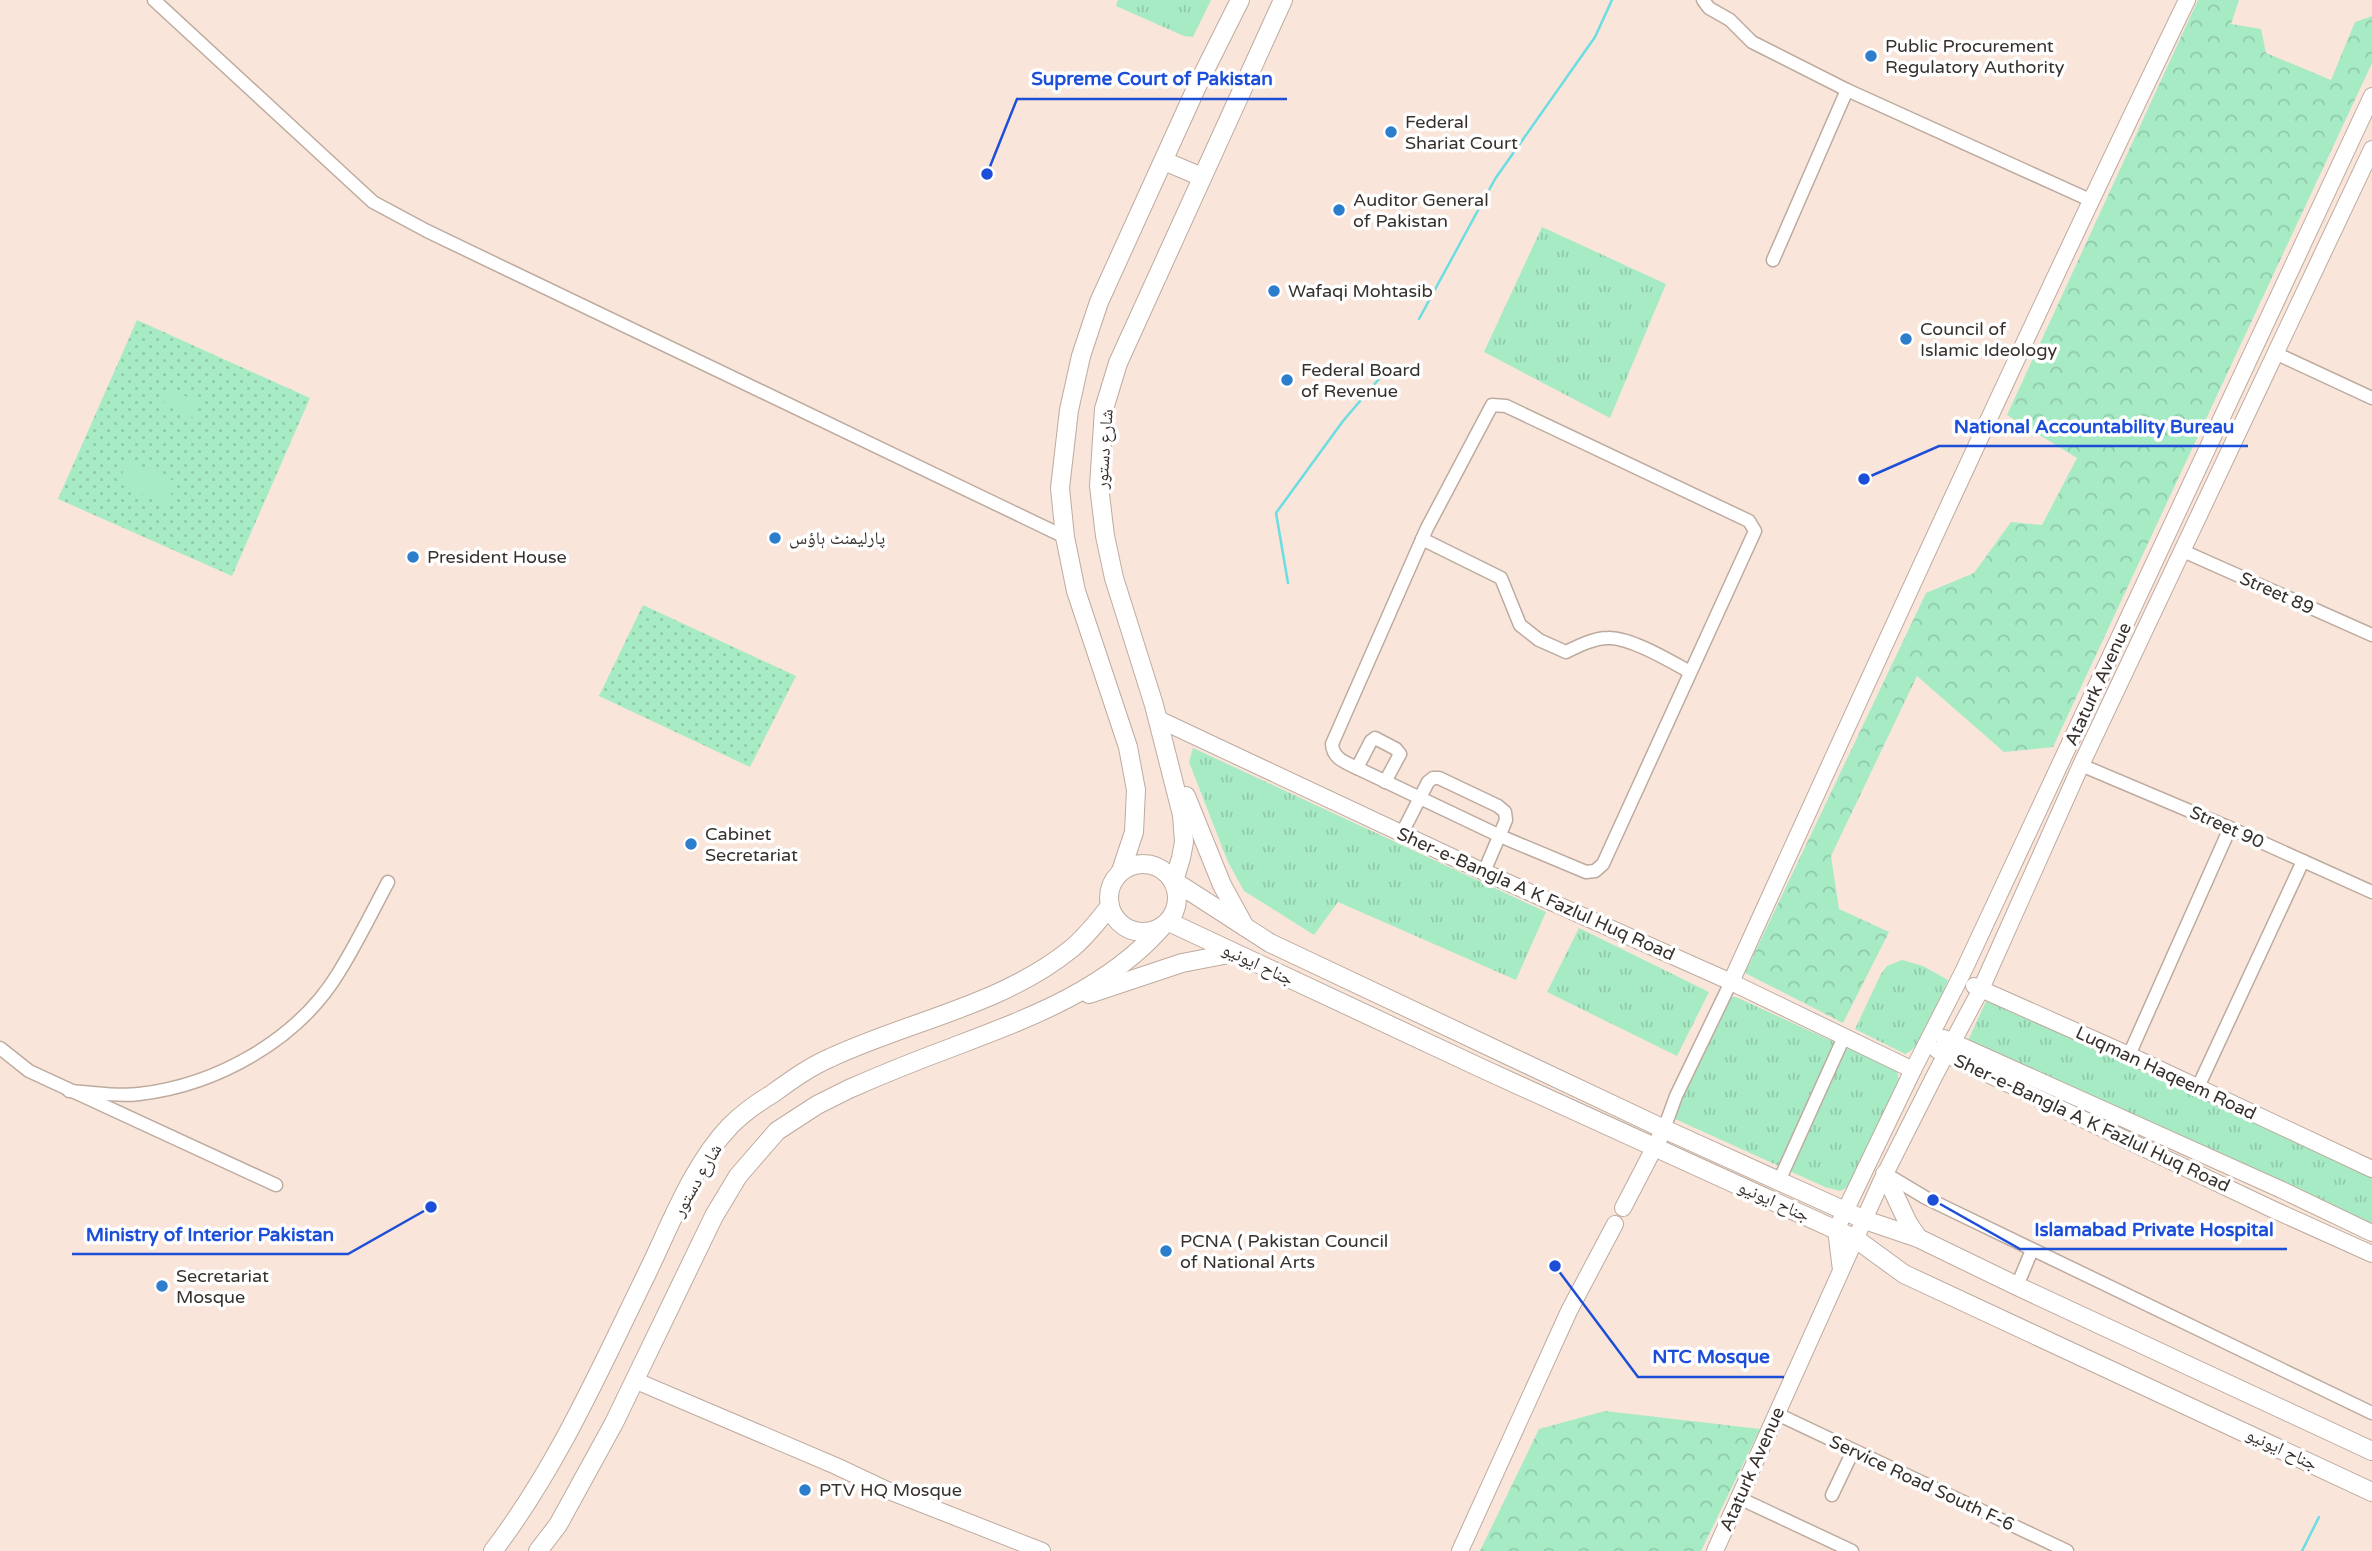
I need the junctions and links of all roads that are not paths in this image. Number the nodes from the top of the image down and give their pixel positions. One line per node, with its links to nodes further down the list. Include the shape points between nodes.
1 (154, 0): 17 (street, via 373,202)
2 (1240, 0): 9 (main road)
3 (1283, 0): 10 (main road, شارع دستور)
4 (1703, 0): 6 (street, via 1752,41)
5 (2187, 0): 11 (street)
6 (1847, 90): 11 (street); 12 (street)
7 (2372, 96): 15 (street, Ataturk Avenue)
8 (2370, 158): 13 (street, Ataturk Avenue)
9 (1164, 161): 10 (main road); 17 (main road, via 1099,302 1081,356 1060,488)
10 (1202, 177): 22 (main road, شارع دستور, via 1118,363 1104,409 1099,486 1105,536)
11 (2090, 200): 42 (street)
12 (1773, 260)
13 (2275, 353): 14 (street); 16 (street, Ataturk Avenue)
14 (2372, 398)
15 (2182, 501): 16 (street); 41 (street, Ataturk Avenue)
16 (2202, 510): 19 (street, Ataturk Avenue)
17 (1065, 537): 32 (main road, via 1076,591 1134,770 1137,813)
18 (1422, 539): 21 (street, via 1501,578 1520,625 1539,640 1566,652 1609,637 1643,647); 21 (street, via 1492,405 1506,406 1749,521 1755,531); 25 (street, via 1332,744 1338,758)
19 (2183, 551): 20 (street, Street 89); 24 (street, Ataturk Avenue)
20 (2372, 635)
21 (1690, 672): 30 (street, via 1603,864 1595,871 1586,872)
22 (1158, 719): 23 (main road, شارع دستور); 29 (street, Sher-e-Bangla A K Fazlul Huq Road)
23 (1169, 765): 34 (main road, شارع دستور, via 1184,842); 39 (main road)
24 (2081, 765): 28 (street, Street 90); 43 (street, Ataturk Avenue)
25 (1357, 768): 26 (street); 26 (street, via 1375,738 1399,754)
26 (1385, 782): 27 (street)
27 (1419, 799): 29 (street); 30 (street); 30 (street, via 1428,782 1439,778 1505,812)
28 (2230, 828): 31 (street, Street 90); 49 (street)
29 (1402, 833): 33 (street, Sher-e-Bangla A K Fazlul Huq Road)
30 (1500, 836): 33 (street)
31 (2303, 861): 36 (street, Street 90); 51 (street)
32 (1121, 872): 34 (main road, via 1150,864); 37 (main road, via 1111,887)
33 (1484, 872): 42 (street, Sher-e-Bangla A K Fazlul Huq Road)
34 (1174, 881): 38 (main road, via 1178,902); 39 (main road, جناح ایونیو)
35 (388, 882): 52 (street, via 339,973 305,1015 268,1046 182,1087 136,1095)
36 (2372, 892)
37 (1110, 905): 38 (main road, via 1120,924 1129,930 1151,932); 79 (main road, شارع دستور, via 1072,948 1031,977 830,1058 787,1083 730,1126 706,1156 552,1462)
38 (1165, 925): 40 (main road, جناح ایونیو); 44 (main road, شارع دستور, via 1126,963)
39 (1246, 928): 53 (main road, جناح ایونیو)
40 (1234, 953): 44 (main road, via 1182,962); 54 (main road, جناح ایونیو)
41 (1959, 978): 43 (street, Luqman Haqeem Road); 46 (street, Ataturk Avenue)
42 (1731, 982): 45 (street, Sher-e-Bangla A K Fazlul Huq Road); 53 (street)
43 (1981, 989): 48 (street, Ataturk Avenue); 49 (street, Luqman Haqeem Road)
44 (1063, 1003): 71 (main road, شارع دستور, via 849,1089 777,1131 738,1176 714,1216)
45 (1844, 1037): 50 (street, Sher-e-Bangla A K Fazlul Huq Road); 57 (street)
46 (1929, 1039): 48 (street, Sher-e-Bangla A K Fazlul Huq Road); 50 (street, Ataturk Avenue)
47 (0, 1048): 52 (street, via 29,1071)
48 (1950, 1048): 56 (street, Ataturk Avenue); 64 (street, Sher-e-Bangla A K Fazlul Huq Road, via 2282,1189); 68 (street, Sher-e-Bangla A K Fazlul Huq Road)
49 (2129, 1055): 51 (street, Luqman Haqeem Road)
50 (1913, 1070): 60 (street, Ataturk Avenue)
51 (2198, 1087): 55 (street, Luqman Haqeem Road)
52 (69, 1091): 58 (street)
53 (1664, 1129): 54 (street); 57 (main road, جناح ایونیو)
54 (1656, 1147): 59 (street); 63 (main road, جناح ایونیو)
55 (2372, 1169)
56 (1885, 1174): 61 (street, Ataturk Avenue); 65 (main road); 67 (street)
57 (1779, 1181): 60 (main road, جناح ایونیو)
58 (276, 1185)
59 (1623, 1208)
60 (1845, 1211): 61 (main road, جناح ایونیو); 63 (street, Ataturk Avenue)
61 (1865, 1220): 65 (main road, جناح ایونیو); 66 (street, Ataturk Avenue)
62 (1615, 1224): 82 (street, via 1569,1311)
63 (1836, 1230): 66 (main road, جناح ایونیو); 69 (street)
64 (2372, 1233)
65 (1918, 1238): 70 (main road, جناح ایونیو)
66 (1856, 1239): 69 (street, Ataturk Avenue); 76 (main road, جناح ایونیو, via 1904,1274)
67 (2032, 1250): 70 (street); 72 (street)
68 (2372, 1254)
69 (1841, 1272): 73 (street, Ataturk Avenue)
70 (2017, 1286): 75 (main road, جناح ایونیو)
71 (634, 1380): 80 (main road, شارع دستور, via 558,1525); 81 (street, via 889,1491)
72 (2372, 1413)
73 (1777, 1414): 74 (street, Service Road South F-6); 78 (street, Ataturk Avenue)
74 (1853, 1451): 77 (street); 85 (street, Service Road South F-6)
75 (2372, 1451)
76 (2372, 1492)
77 (1832, 1495)
78 (1740, 1498): 83 (street, Ataturk Avenue); 84 (street)
79 (493, 1551)
80 (538, 1551)
81 (1042, 1551)
82 (1460, 1551)
83 (1715, 1551)
84 (1852, 1551)
85 (2067, 1551)

